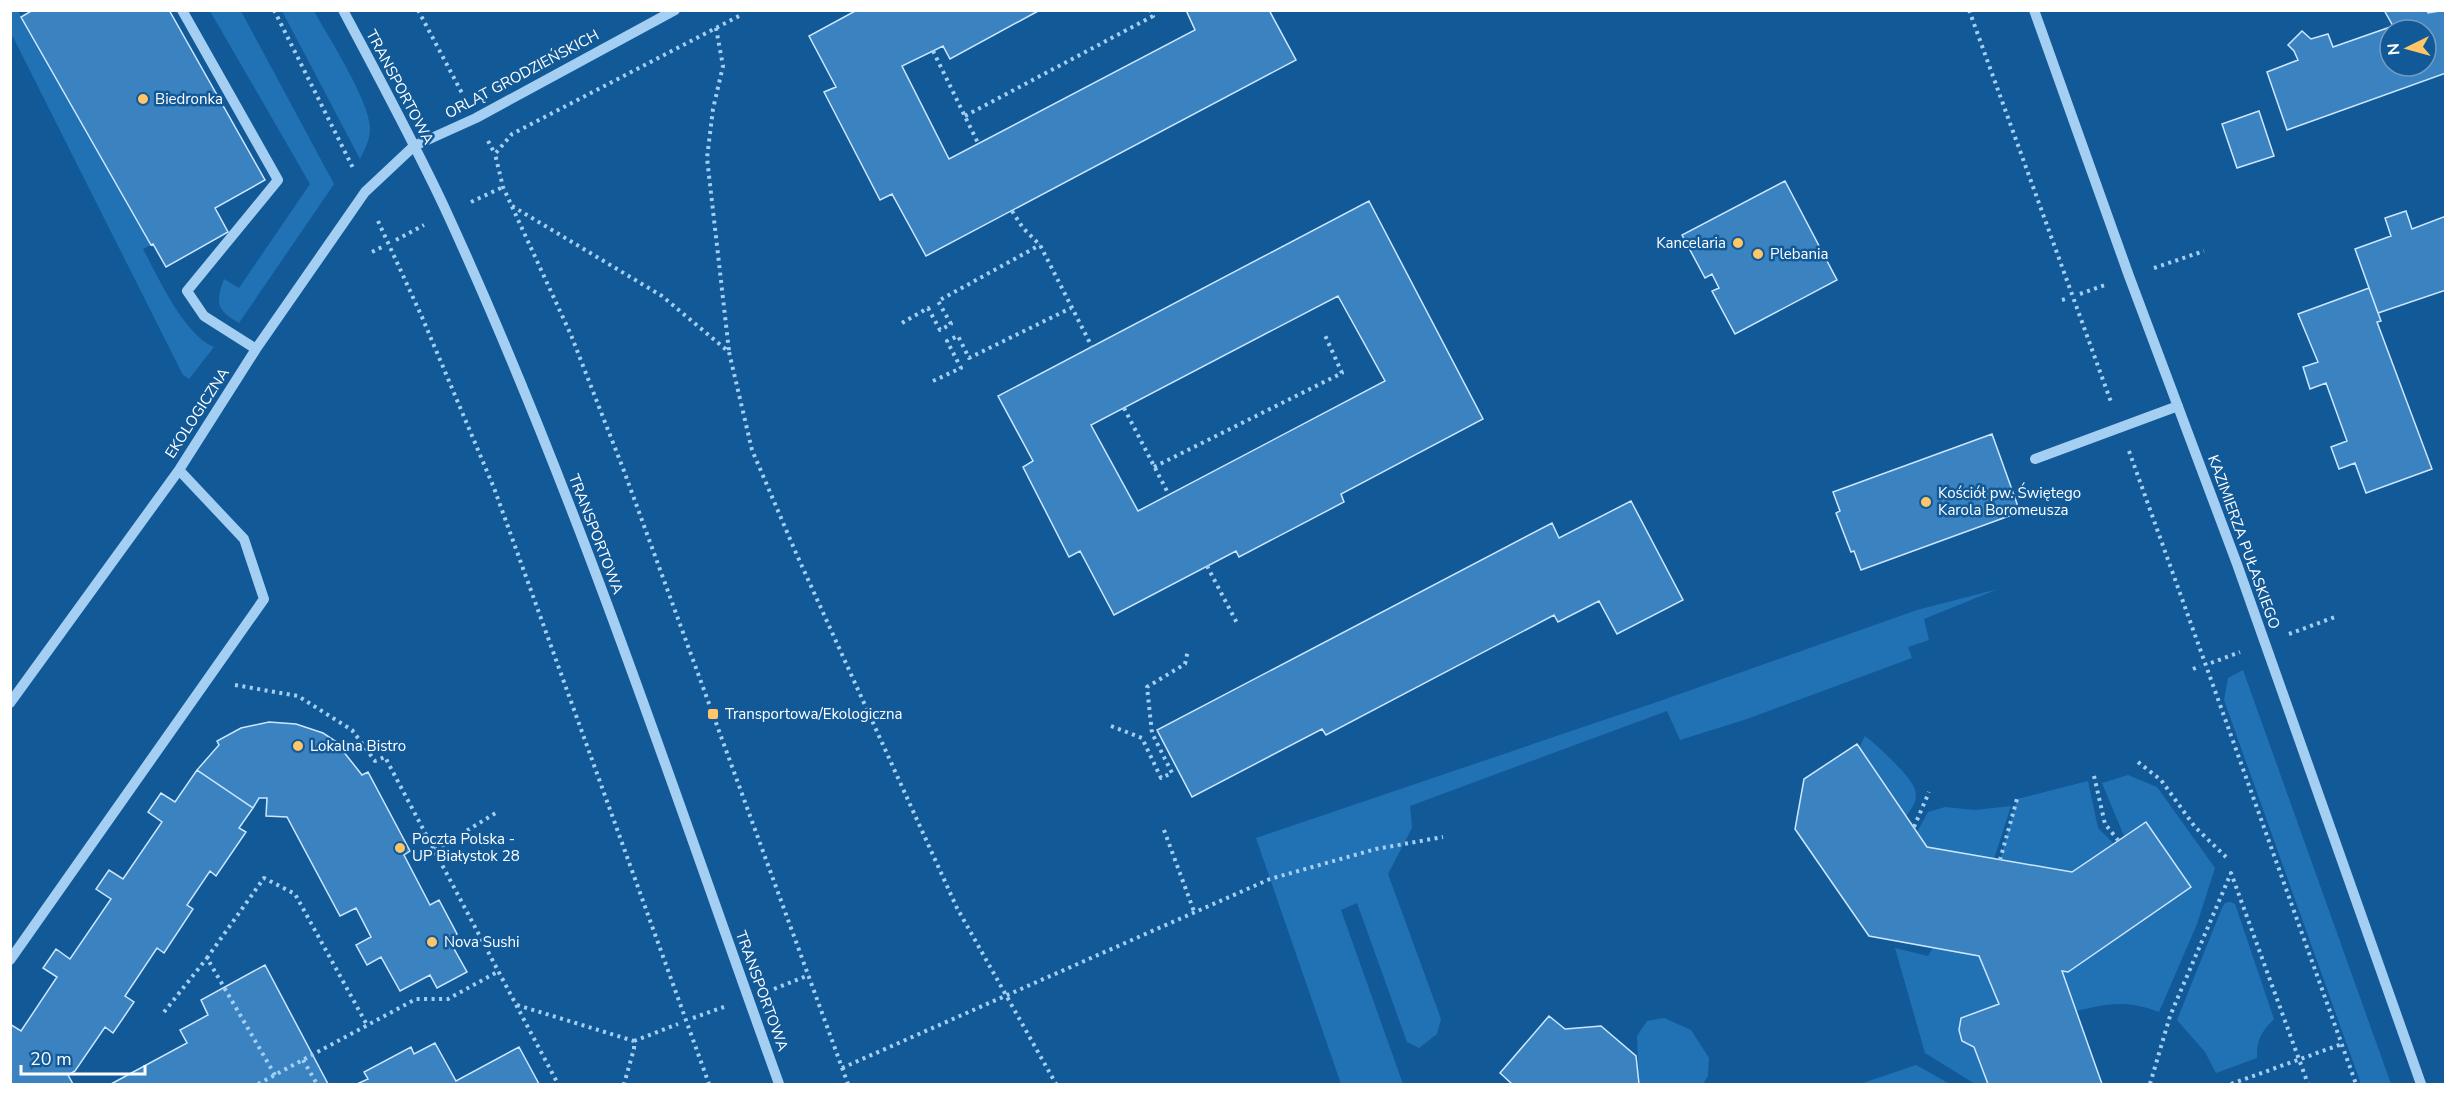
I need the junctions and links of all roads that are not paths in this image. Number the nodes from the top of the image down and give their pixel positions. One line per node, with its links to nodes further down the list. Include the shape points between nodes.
1 (182, 10): 6 (street, via 278,180 187,291 204,316)
2 (344, 10): 5 (street, TRANSPORTOWA)
3 (675, 10): 5 (street, ORLĄT GRODZIEŃSKICH, via 476,118)
4 (2034, 10): 7 (street, KAZIMIERZA PUŁASKIEGO)
5 (414, 146): 6 (street, EKOLOGICZNA, via 365,192); 12 (street, TRANSPORTOWA, via 512,366 595,570)
6 (256, 349): 9 (street, EKOLOGICZNA)
7 (2178, 406): 8 (street); 13 (street, KAZIMIERZA PUŁASKIEGO)
8 (2035, 459)
9 (179, 470): 10 (street, EKOLOGICZNA); 11 (street, via 244,539 264,599)
10 (10, 703)
11 (10, 960)
12 (779, 1084)
13 (2421, 1084)

